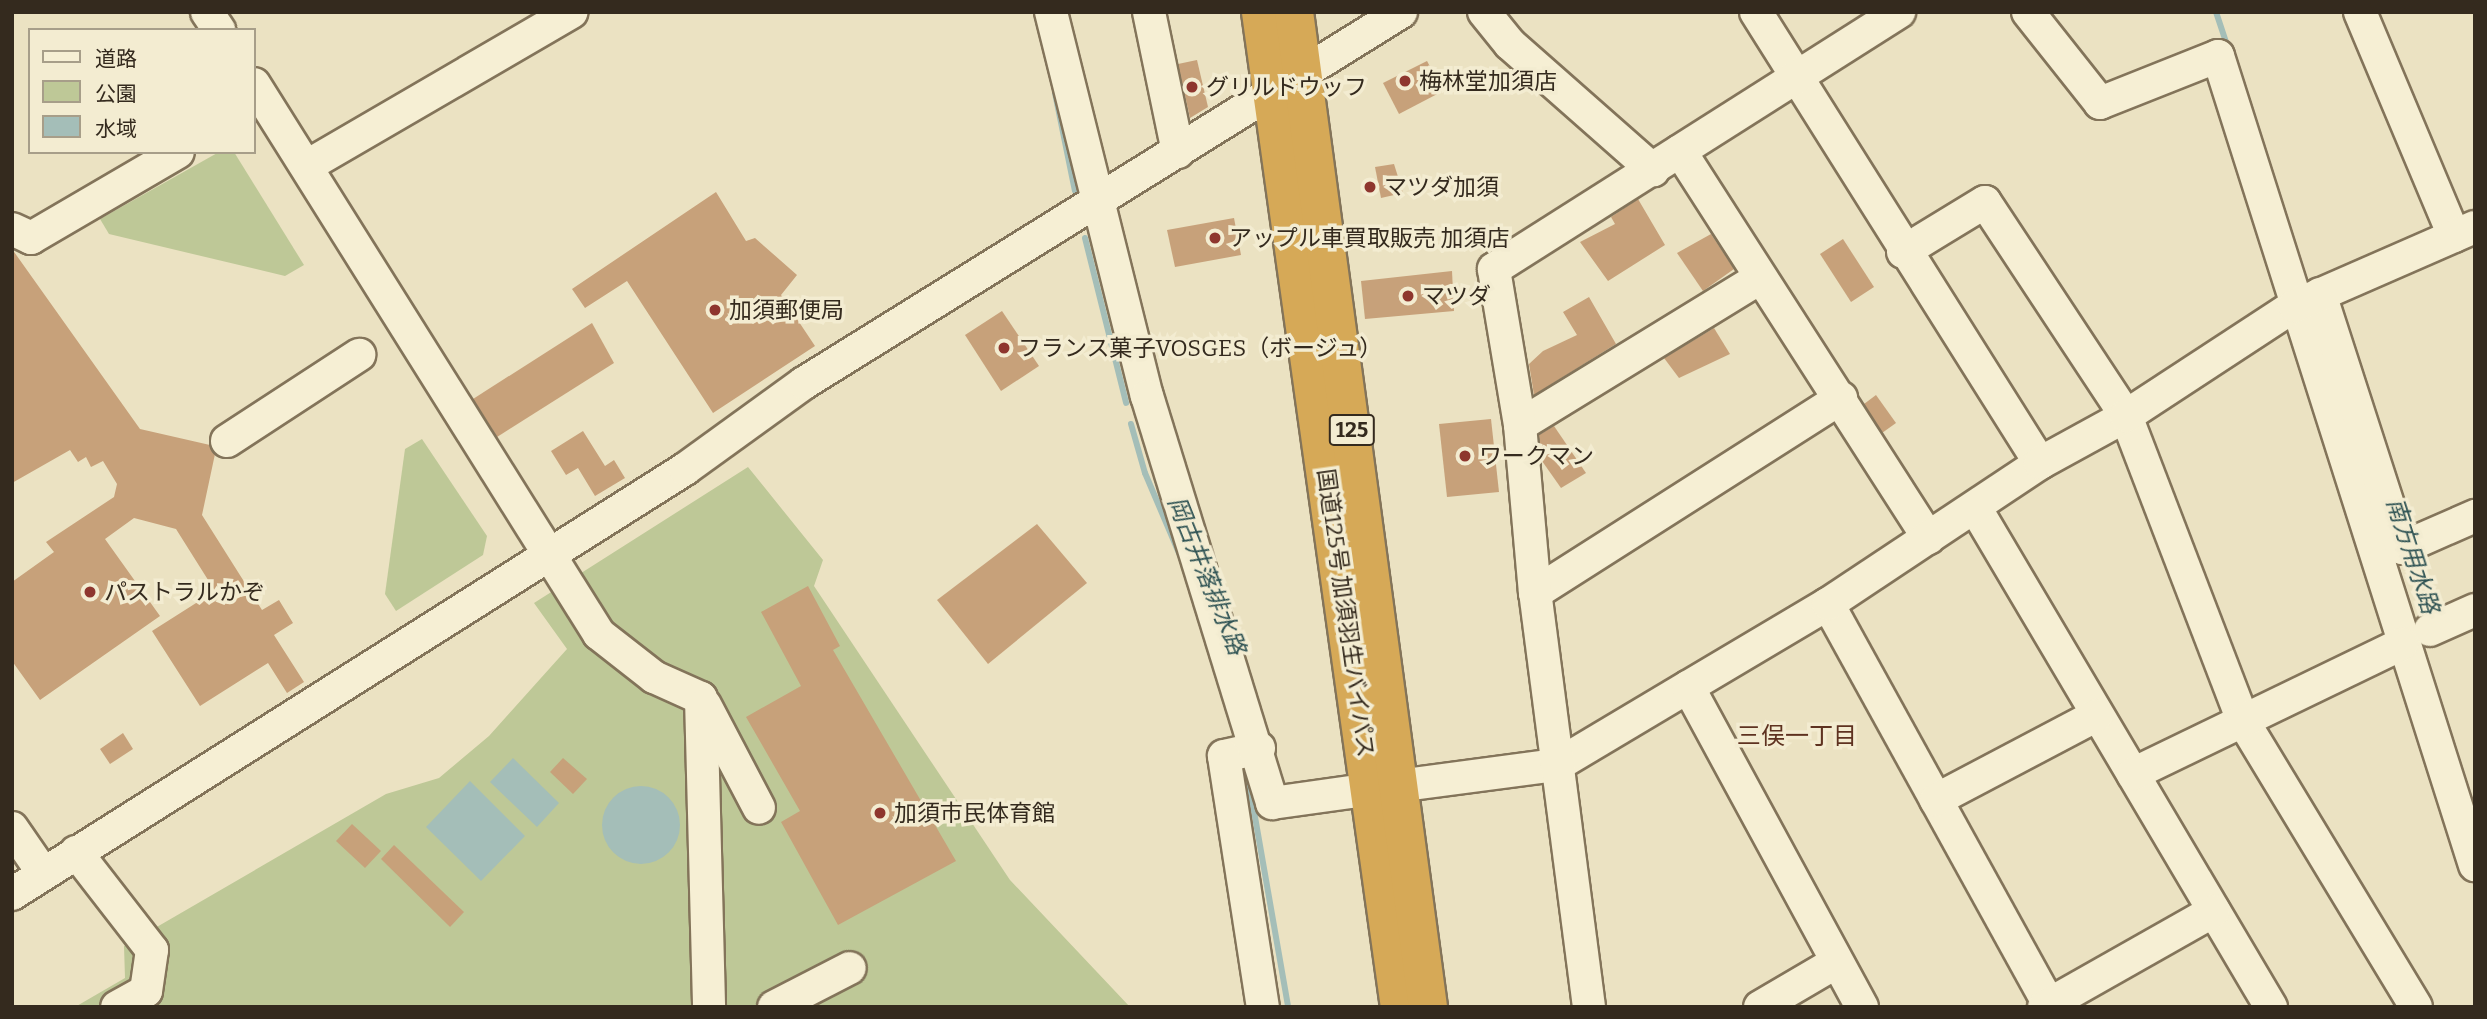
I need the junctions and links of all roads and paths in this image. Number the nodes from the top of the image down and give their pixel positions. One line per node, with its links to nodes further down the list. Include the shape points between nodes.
1 (208, 12): 13 (street)
2 (572, 12): 20 (street)
3 (1051, 12): 22 (street)
4 (1149, 12): 18 (street)
5 (1261, 12): 15 (highway, 国道125号 加須羽生バイパス / 125)
6 (1294, 12): 15 (highway, 国道125号 加須羽生バイパス / 125)
7 (1401, 12): 15 (street)
8 (1484, 12): 21 (street, via 1510,44)
9 (1755, 12): 14 (street)
10 (1899, 12): 14 (street)
11 (2028, 12): 27 (street, via 2100,103 2218,56)
12 (2360, 12): 24 (street)
13 (218, 28)
14 (1794, 77): 17 (street); 25 (street)
15 (1288, 84): 18 (street); 50 (highway, 国道125号 加須羽生バイパス / 125)
16 (257, 98): 20 (street)
17 (1680, 151): 21 (street); 26 (street)
18 (1178, 152): 22 (street)
19 (175, 154): 23 (street, via 32,238)
20 (307, 166): 37 (street)
21 (1653, 170): 31 (street, via 1494,269)
22 (1085, 209): 37 (street, via 804,383 685,469); 47 (street, via 1147,396)
23 (12, 229)
24 (2464, 232): 27 (street)
25 (1903, 252): 30 (street, via 1985,202); 33 (street)
26 (1760, 278): 29 (street); 31 (street)
27 (2307, 300): 30 (street); 35 (street, via 2402,548); 42 (street)
28 (359, 355): 32 (street)
29 (1841, 398): 36 (street); 38 (street)
30 (2126, 416): 33 (street); 46 (street)
31 (1520, 425): 38 (street)
32 (226, 442)
33 (2040, 463): 34 (street)
34 (1976, 509): 36 (street); 45 (street)
35 (2475, 516)
36 (1928, 538): 39 (street)
37 (547, 556): 44 (street, via 599,634 654,677); 54 (street)
38 (1535, 593): 48 (street)
39 (1828, 604): 43 (street); 51 (street)
40 (2475, 610): 41 (street)
41 (2430, 630)
42 (2402, 644): 46 (street); 55 (street)
43 (1688, 687): 48 (street); 59 (street)
44 (701, 698): 52 (street); 63 (street)
45 (2097, 715): 49 (street); 51 (street)
46 (2243, 721): 49 (street); 72 (street)
47 (1247, 751): 50 (street, via 1272,803); 65 (street, via 1224,756)
48 (1557, 765): 50 (street); 68 (street)
49 (2133, 774): 58 (street)
50 (1384, 787): 66 (highway, 国道125号 加須羽生バイパス / 125); 67 (highway, 国道125号 加須羽生バイパス / 125)
51 (1936, 800): 61 (street)
52 (759, 808)
53 (12, 828): 56 (street)
54 (76, 852): 56 (street); 62 (street, via 152,950 146,991)
55 (2475, 865)
56 (43, 873): 57 (street)
57 (12, 894)
58 (2214, 911): 61 (street); 71 (street)
59 (1835, 963): 69 (street); 70 (street)
60 (850, 968): 64 (street)
61 (2047, 1006)
62 (117, 1007)
63 (709, 1007)
64 (774, 1007)
65 (1263, 1007)
66 (1400, 1007)
67 (1428, 1007)
68 (1589, 1007)
69 (1760, 1007)
70 (1862, 1007)
71 (2271, 1007)
72 (2416, 1007)

